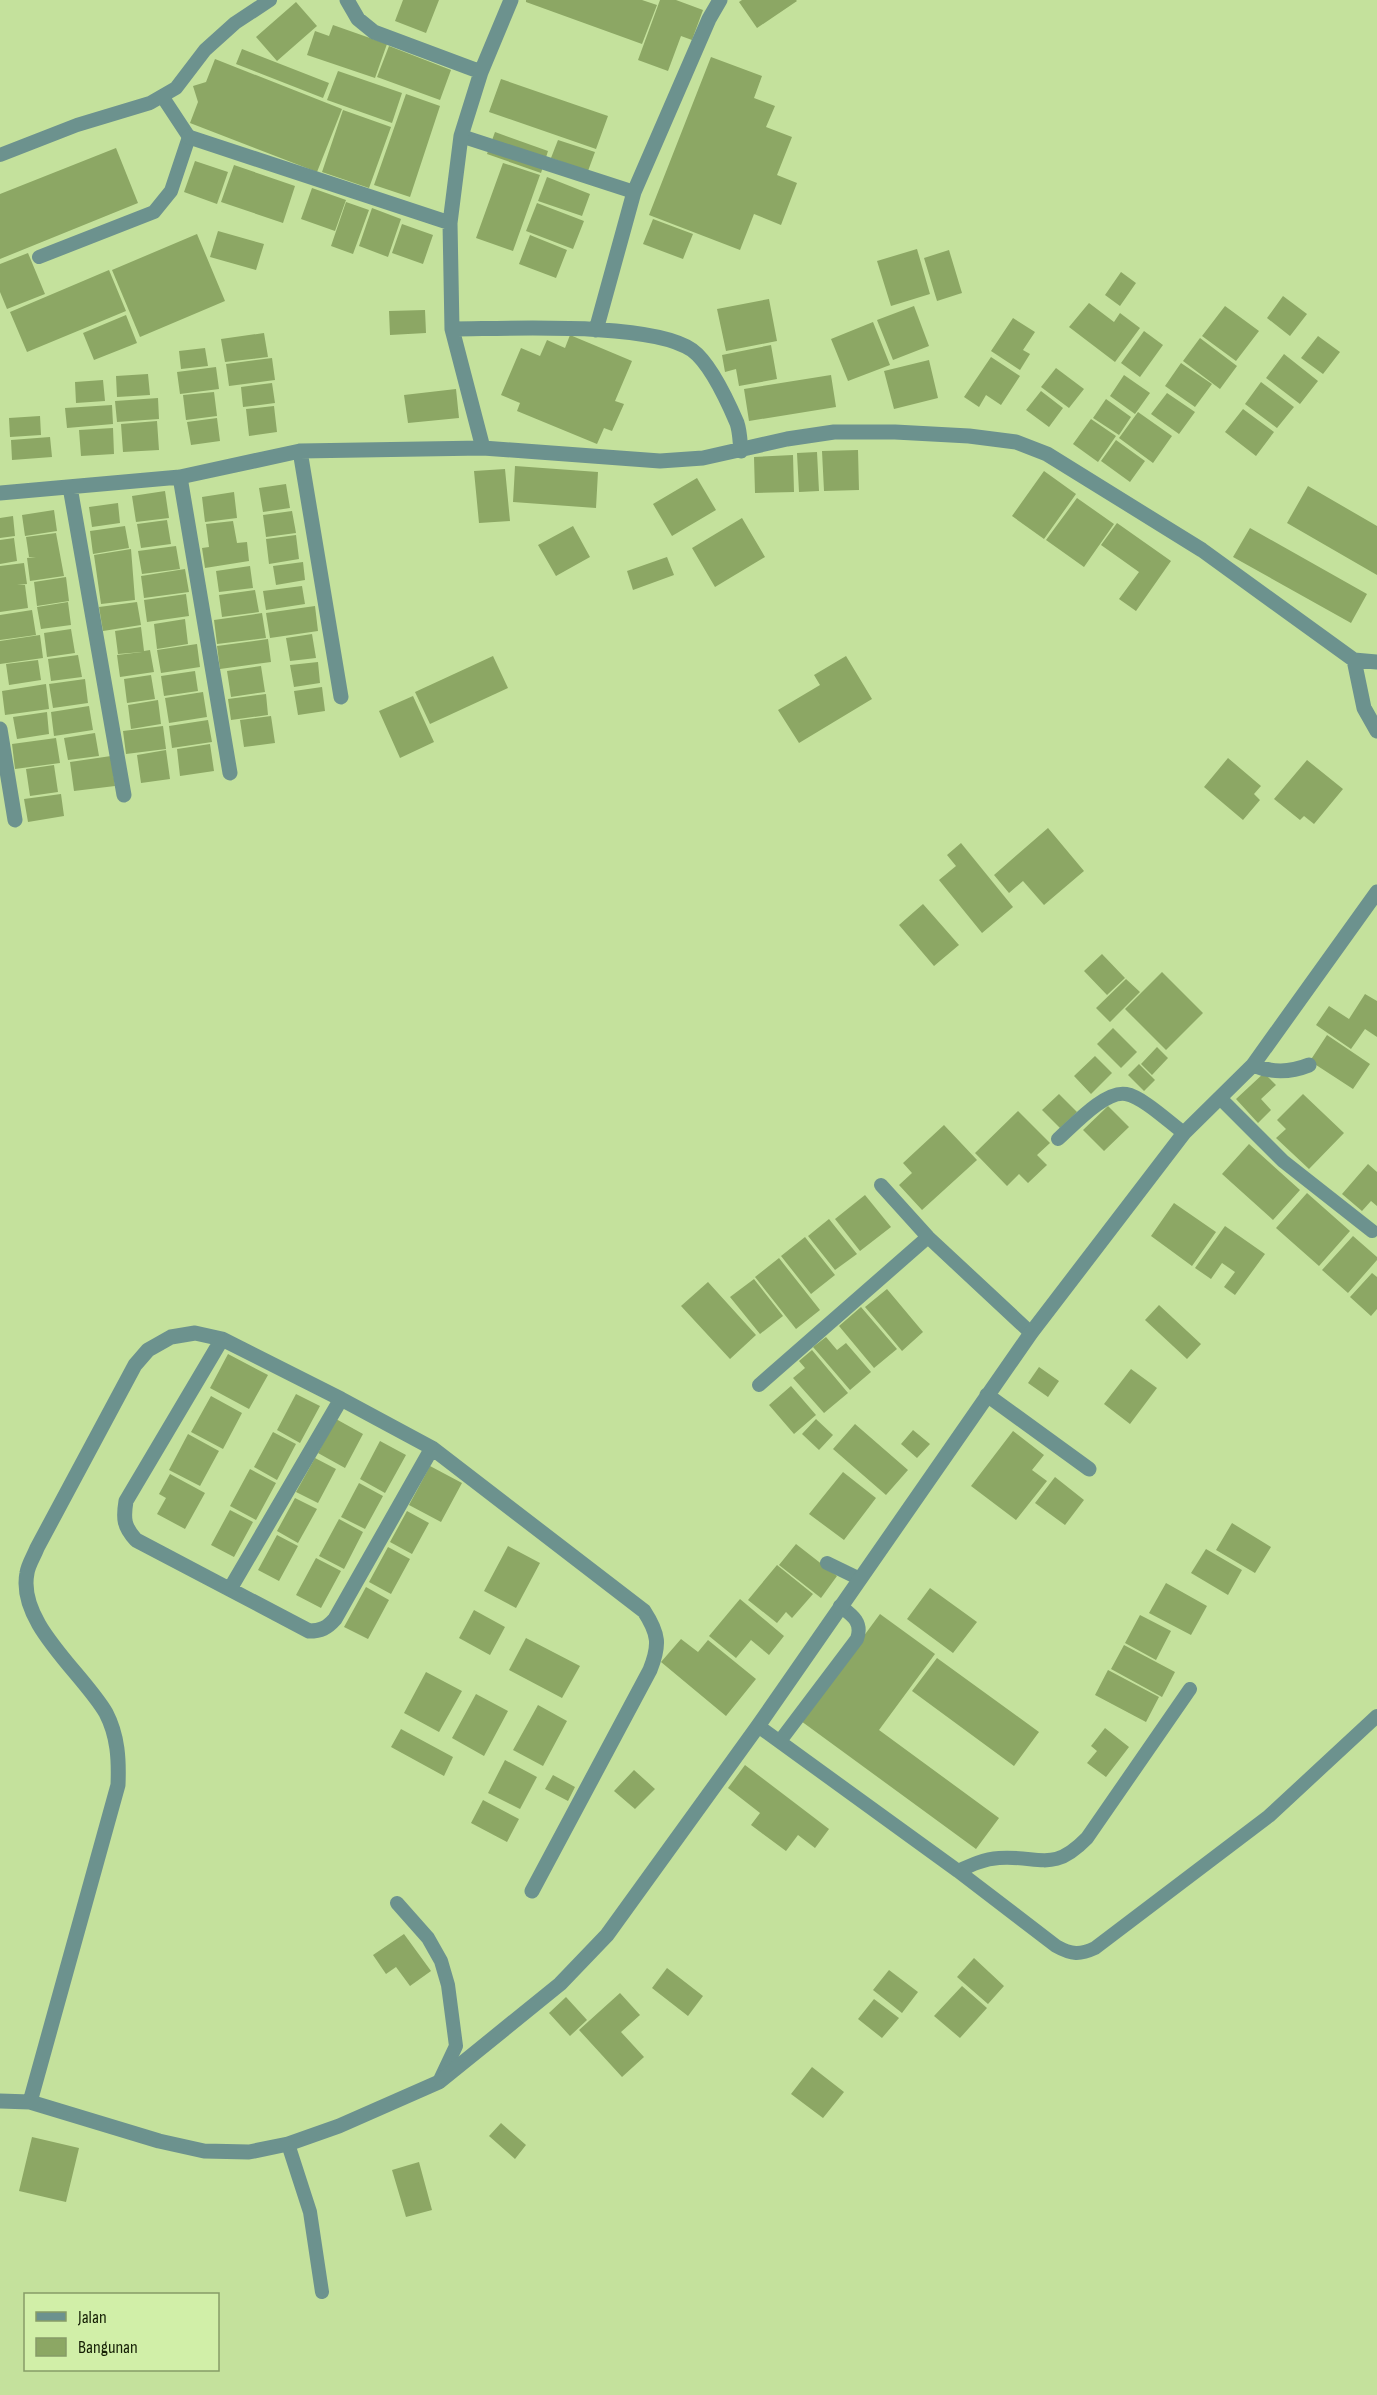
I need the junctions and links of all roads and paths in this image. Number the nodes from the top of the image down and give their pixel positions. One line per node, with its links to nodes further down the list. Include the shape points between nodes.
1 (270, 0): 6 (lane, via 235,23 205,50 176,88)
2 (347, 0): 5 (street, via 358,19 374,32)
3 (511, 0): 5 (street)
4 (720, 0): 10 (street)
5 (481, 72): 7 (street)
6 (162, 96): 8 (lane); 9 (lane)
7 (461, 136): 10 (lane); 11 (street)
8 (189, 137): 11 (street); 12 (lane, via 171,191 154,212)
9 (0, 155)
10 (634, 192): 14 (street)
11 (450, 223): 13 (street)
12 (39, 257)
13 (452, 329): 14 (street); 15 (street)
14 (596, 330): 17 (street, via 676,340 693,351 709,368 738,425)
15 (483, 448): 16 (street); 17 (street, via 660,461)
16 (300, 451): 18 (street); 23 (street)
17 (741, 451): 21 (street, via 834,432 906,432 1016,442 1047,454 1202,550)
18 (180, 477): 19 (street); 26 (street)
19 (70, 487): 20 (street); 27 (street)
20 (0, 493)
21 (1354, 660): 22 (street); 25 (street, via 1364,708)
22 (1377, 662)
23 (341, 697)
24 (0, 729): 28 (street)
25 (1377, 731)
26 (230, 773)
27 (124, 795)
28 (15, 820)
29 (1377, 892): 30 (street)
30 (1253, 1065): 31 (street, via 1267,1071); 32 (street)
31 (1309, 1065)
32 (1221, 1099): 33 (street); 36 (lane, via 1283,1161)
33 (1184, 1133): 34 (lane, via 1141,1101 1128,1094 1116,1094); 38 (street)
34 (1058, 1139)
35 (881, 1185): 37 (lane)
36 (1372, 1231)
37 (928, 1237): 38 (lane); 40 (lane)
38 (1030, 1333): 41 (street)
39 (222, 1339): 42 (street); 47 (street, via 126,1501 123,1519 136,1540); 58 (street, via 195,1333 171,1337 148,1350 135,1365 27,1573 31,1610 105,1713 115,1735 119,1759 118,1785)
40 (759, 1385)
41 (987, 1395): 44 (street); 46 (street)
42 (341, 1399): 43 (street); 47 (street)
43 (432, 1448): 47 (street, via 328,1627 309,1631); 54 (street, via 644,1611 654,1627 656,1654 650,1671)
44 (1089, 1469)
45 (827, 1563): 46 (lane)
46 (860, 1579): 48 (street)
47 (230, 1589)
48 (840, 1606): 51 (street); 52 (lane, via 859,1626 856,1639)
49 (1190, 1689): 53 (lane, via 1087,1839 1073,1853 1053,1861 998,1858)
50 (1377, 1716): 53 (lane, via 1269,1816 1082,1954 1056,1946)
51 (758, 1726): 52 (lane); 56 (street, via 607,1935 560,1984)
52 (780, 1741): 53 (lane)
53 (958, 1871)
54 (532, 1891)
55 (398, 1903): 56 (lane, via 428,1938 441,1960 448,1985 456,2046)
56 (439, 2082): 59 (street)
57 (0, 2101): 58 (street)
58 (30, 2102): 59 (street, via 204,2151 249,2152)
59 (288, 2144): 60 (lane, via 310,2212)
60 (322, 2292)

